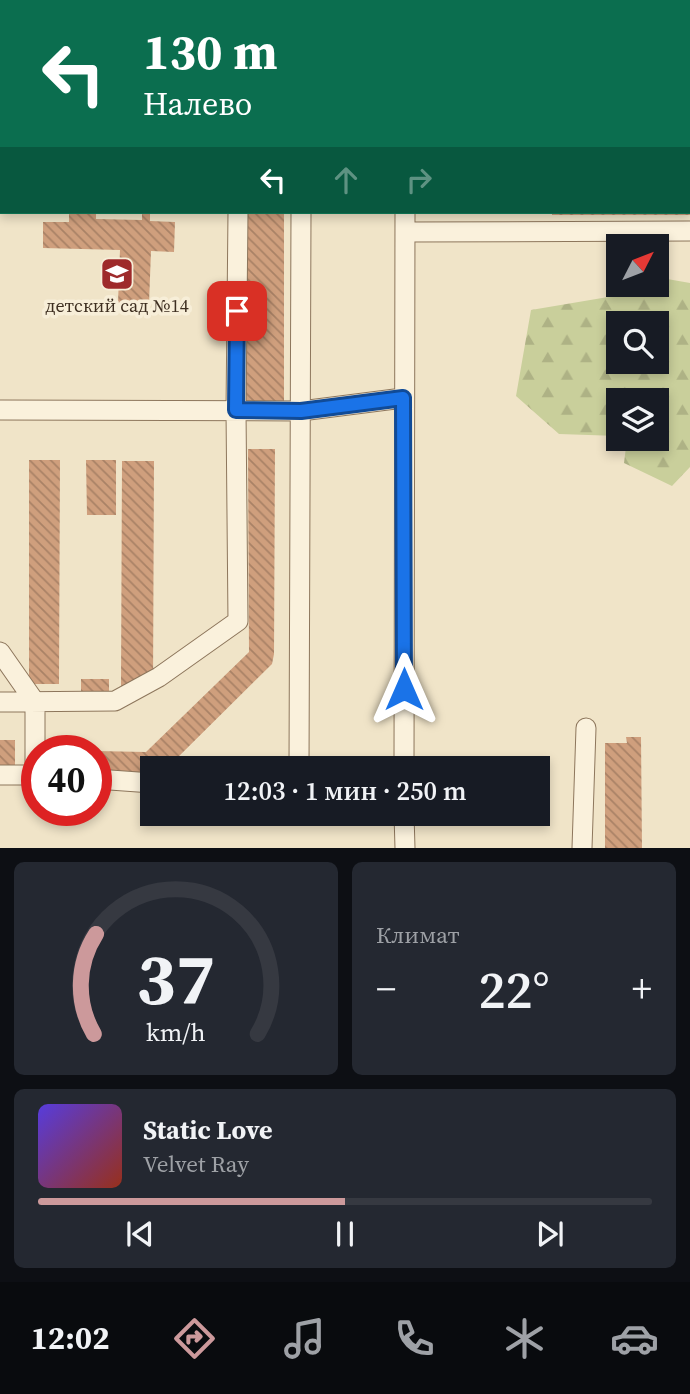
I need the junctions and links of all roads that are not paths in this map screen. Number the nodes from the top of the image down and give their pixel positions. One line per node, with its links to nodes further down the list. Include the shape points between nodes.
1 (238, 214): 8 (street)
2 (301, 214): 9 (street)
3 (405, 214): 5 (street)
4 (690, 231): 5 (street)
5 (406, 232): 6 (street)
6 (403, 398): 9 (street); 16 (street)
7 (0, 410): 8 (street)
8 (236, 410): 9 (street); 12 (street, via 238,621 159,677 115,701)
9 (301, 411): 15 (street)
10 (0, 652): 12 (street)
11 (0, 702): 12 (street)
12 (35, 702): 14 (street)
13 (586, 728): 23 (street)
14 (35, 735)
15 (299, 756)
16 (404, 756)
17 (0, 775): 18 (street)
18 (21, 775)
19 (112, 780): 20 (street)
20 (140, 782)
21 (404, 826): 22 (street)
22 (405, 848)
23 (582, 848)

